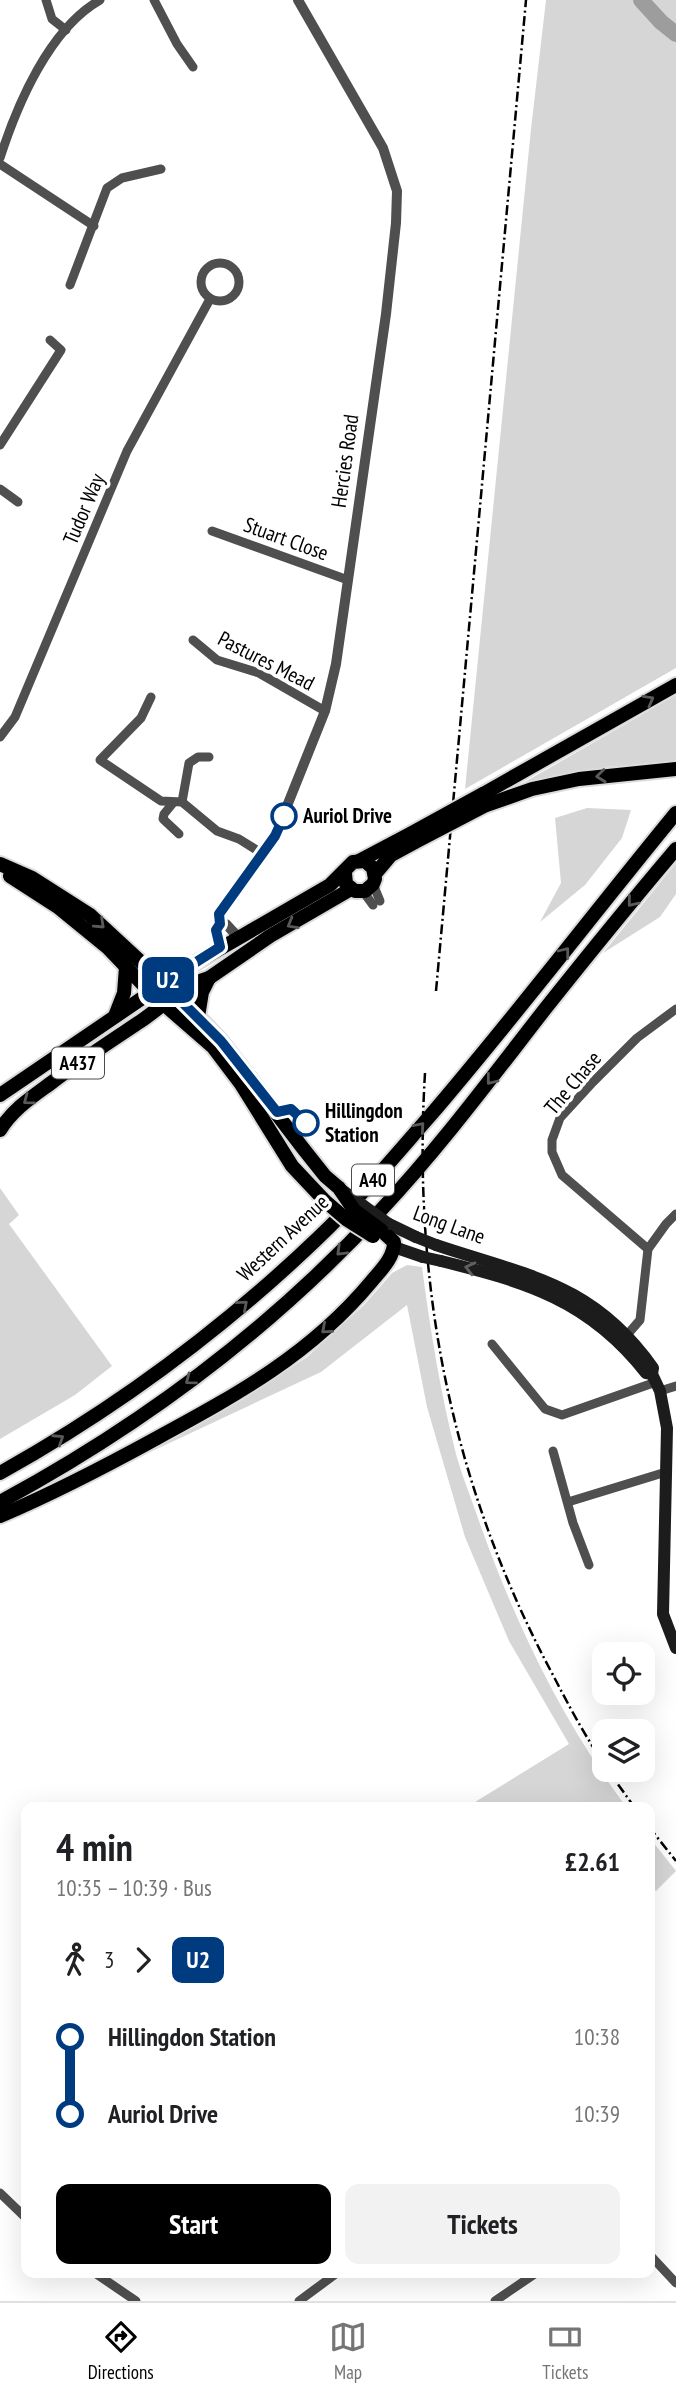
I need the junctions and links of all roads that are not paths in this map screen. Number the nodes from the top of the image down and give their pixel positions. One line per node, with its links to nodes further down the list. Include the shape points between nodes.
1 (46, 0): 5 (street, via 52,19)
2 (100, 0): 5 (street)
3 (154, 0): 6 (street)
4 (298, 0): 18 (street, Hercies Road, via 383,148 397,191 386,314)
5 (66, 30): 7 (street, via 35,76)
6 (193, 67)
7 (0, 158)
8 (0, 164): 10 (street)
9 (161, 169): 10 (street, via 122,178 107,188)
10 (94, 226): 11 (street)
11 (70, 285)
12 (210, 299): 12 (street, via 201,287 203,272 214,263 232,265 240,282 234,296 223,301); 23 (street, Tudor Way, via 127,450 15,717)
13 (50, 341): 14 (street, via 61,350)
14 (0, 445)
15 (0, 489): 16 (street)
16 (18, 502)
17 (212, 531): 18 (street, Stuart Close)
18 (348, 580): 22 (street, Hercies Road)
19 (193, 640): 22 (street, Pastures Mead, via 217,660 259,673)
20 (676, 685): 26 (main road, one-way to 20)
21 (151, 697): 27 (street, via 141,718 100,760 161,801)
22 (325, 711): 32 (street, Hercies Road, via 279,828)
23 (0, 737)
24 (209, 757): 27 (street, via 189,763)
25 (673, 770): 26 (main road, one-way to 26, via 579,779)
26 (483, 800): 30 (main road, bridge)
27 (178, 802): 29 (street, via 163,819); 32 (street, via 217,831)
28 (676, 813): 61 (main road, Western Avenue / A40, one-way to 28, via 144,1382 225,1320 318,1238 475,1062)
29 (179, 834)
30 (414, 837): 33 (main road); 36 (main road, via 391,855)
31 (676, 849): 62 (main road, A40, one-way to 62, via 450,1131 345,1247 181,1388 95,1447)
32 (263, 854): 38 (street, Hercies Road, via 223,907)
33 (359, 861): 35 (main road); 36 (main road, via 370,864)
34 (0, 866): 41 (main road, Long Lane, via 58,907); 43 (main road, Long Lane, one-way to 43, via 32,878 89,915)
35 (345, 873): 37 (main road, via 346,884); 39 (main road, via 312,897)
36 (374, 879): 37 (main road, via 365,891); 37 (street, via 376,903)
37 (355, 890): 42 (main road, one-way to 42, via 270,936)
38 (220, 924): 39 (street, via 226,924); 40 (street, Hercies Road, via 216,930)
39 (238, 937): 40 (main road)
40 (220, 947): 43 (main road)
41 (126, 967): 44 (main road, Long Lane); 47 (main road, via 124,993)
42 (209, 978): 45 (main road); 48 (main road)
43 (163, 983): 44 (main road); 45 (main road, Long Lane)
44 (151, 993): 45 (main road, Long Lane); 47 (main road, A437)
45 (169, 999): 48 (main road, Long Lane); 50 (main road, A437, one-way to 50, via 14,1110); 52 (main road, Long Lane, bridge, via 241,1084 309,1187 346,1219)
46 (676, 1009): 54 (street, The Chase, via 637,1038 593,1082 560,1118 552,1140 562,1175)
47 (115, 1016): 49 (main road, A437)
48 (198, 1017): 52 (main road, Long Lane, bridge, via 354,1210)
49 (0, 1095)
50 (0, 1130)
51 (676, 1214): 54 (street)
52 (381, 1230): 53 (main road, via 392,1238); 55 (main road, Long Lane, bridge, via 416,1237 551,1283 599,1311)
53 (394, 1247): 57 (main road, Long Lane, one-way to 53, bridge, via 609,1332 570,1306 527,1285); 64 (main road, one-way to 64, via 388,1262 344,1313 277,1369 101,1468)
54 (648, 1249): 55 (street, via 640,1320)
55 (627, 1335): 57 (main road, Long Lane, via 653,1368)
56 (492, 1344): 57 (street, via 545,1409 562,1415)
57 (656, 1383): 58 (street); 60 (main road, Long Lane, via 667,1428)
58 (676, 1386)
59 (553, 1451): 63 (street)
60 (666, 1472): 63 (street); 66 (main road, Long Lane, via 663,1614)
61 (0, 1473)
62 (0, 1502)
63 (568, 1502): 65 (street)
64 (0, 1517)
65 (589, 1565)
66 (676, 1648)
67 (0, 2193): 68 (street)
68 (21, 2213)
69 (655, 2260): 73 (street)
70 (102, 2278): 74 (street)
71 (330, 2278): 75 (street)
72 (529, 2278): 76 (street)
73 (676, 2283)
74 (136, 2301)
75 (299, 2301)
76 (495, 2301)

